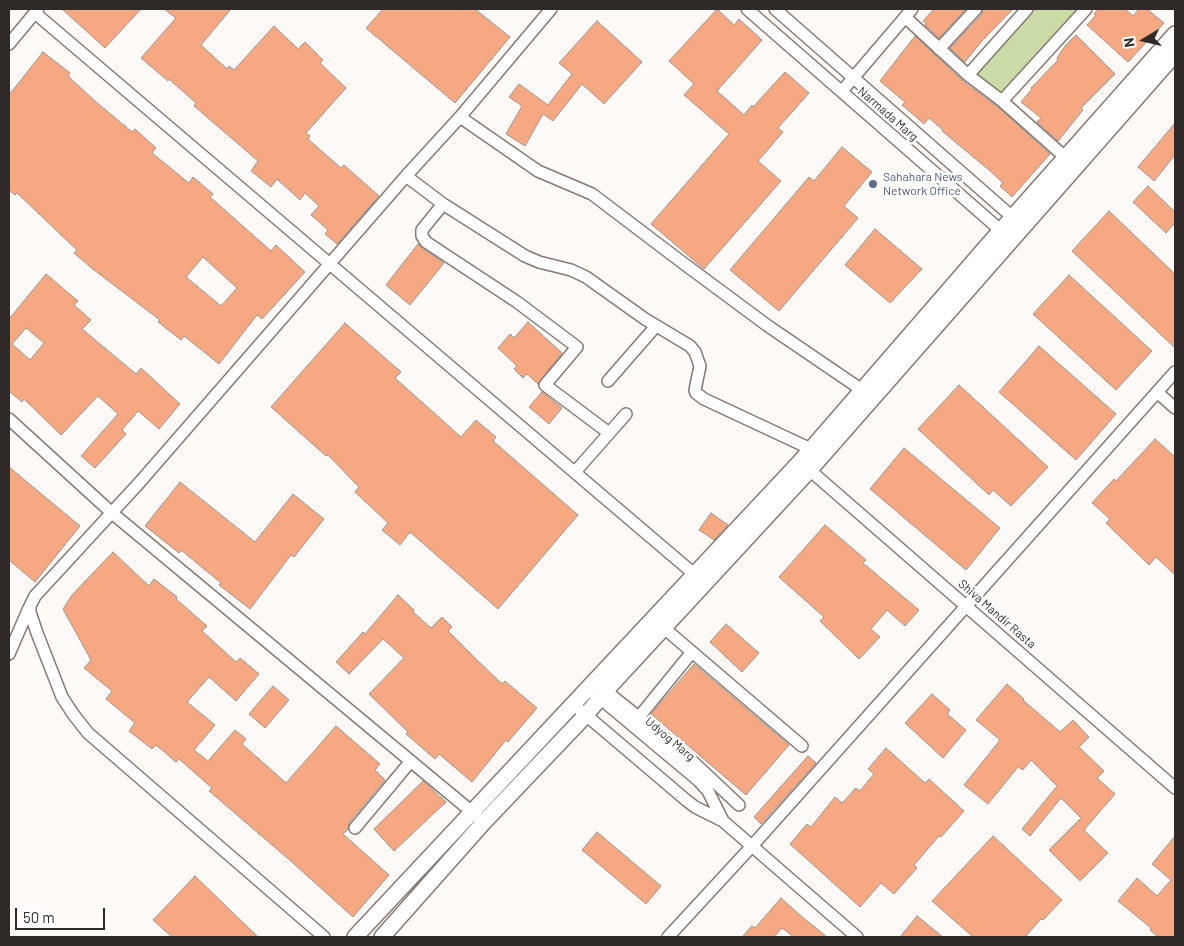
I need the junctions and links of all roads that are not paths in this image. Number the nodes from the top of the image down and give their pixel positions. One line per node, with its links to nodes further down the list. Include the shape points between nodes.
1 (551, 9): 17 (street)
2 (747, 9): 15 (street, Narmada Marg)
3 (775, 9): 14 (street, Narmada Marg)
4 (976, 9): 11 (street)
5 (1027, 9): 13 (street)
6 (1086, 9): 16 (street)
7 (37, 11): 10 (street); 23 (street)
8 (908, 13): 11 (street); 14 (street)
9 (1175, 34): 18 (main road)
10 (9, 44)
11 (939, 49): 13 (street)
12 (1175, 54): 21 (main road)
13 (968, 75): 16 (street)
14 (854, 78): 15 (street); 21 (street, Narmada Marg)
15 (842, 91): 22 (street, Narmada Marg)
16 (1002, 101): 18 (street)
17 (460, 117): 19 (street); 27 (street, via 538,171 592,194 768,326)
18 (1066, 158): 21 (main road)
19 (406, 176): 20 (street); 23 (street)
20 (443, 204): 24 (street, via 525,256 586,277); 32 (street, via 422,230 426,242 577,346 545,385)
21 (1018, 222): 22 (main road)
22 (1006, 235): 27 (main road); 34 (main road)
23 (330, 264): 35 (street); 36 (street)
24 (656, 326): 26 (street); 33 (street, via 695,352 700,366 695,390 700,396)
25 (1175, 372): 28 (street)
26 (608, 381)
27 (862, 390): 33 (main road)
28 (1157, 392): 29 (street); 39 (street)
29 (1175, 408)
30 (626, 414): 32 (street)
31 (9, 419): 36 (street)
32 (609, 434): 35 (street)
33 (811, 449): 34 (main road)
34 (805, 466): 37 (main road); 39 (street, Shiva Mandir Rasta)
35 (575, 472): 37 (street)
36 (112, 512): 38 (street, via 35,596); 49 (street)
37 (700, 579): 40 (main road); 43 (main road)
38 (30, 606): 42 (street); 56 (street, via 36,633 62,697 88,733)
39 (966, 606): 50 (street, Shiva Mandir Rasta); 55 (street)
40 (664, 628): 41 (street); 44 (main road)
41 (692, 652): 47 (street); 48 (street)
42 (9, 654)
43 (588, 688): 44 (street, Udyog Marg); 45 (main road)
44 (603, 695): 46 (main road); 47 (street); 53 (street, Udyog Marg, via 699,781 708,791)
45 (573, 704): 46 (street, Udyog Marg); 52 (main road)
46 (585, 716): 52 (main road); 53 (street, Udyog Marg, via 695,807)
47 (639, 717): 51 (street)
48 (802, 746)
49 (410, 761): 52 (street); 54 (street)
50 (1175, 788)
51 (739, 805)
52 (478, 817): 57 (main road); 58 (main road)
53 (723, 821): 55 (street, Udyog Marg)
54 (355, 828)
55 (752, 846): 59 (street); 60 (street, Udyog Marg)
56 (324, 937)
57 (355, 937)
58 (382, 937)
59 (668, 937)
60 (857, 937)

